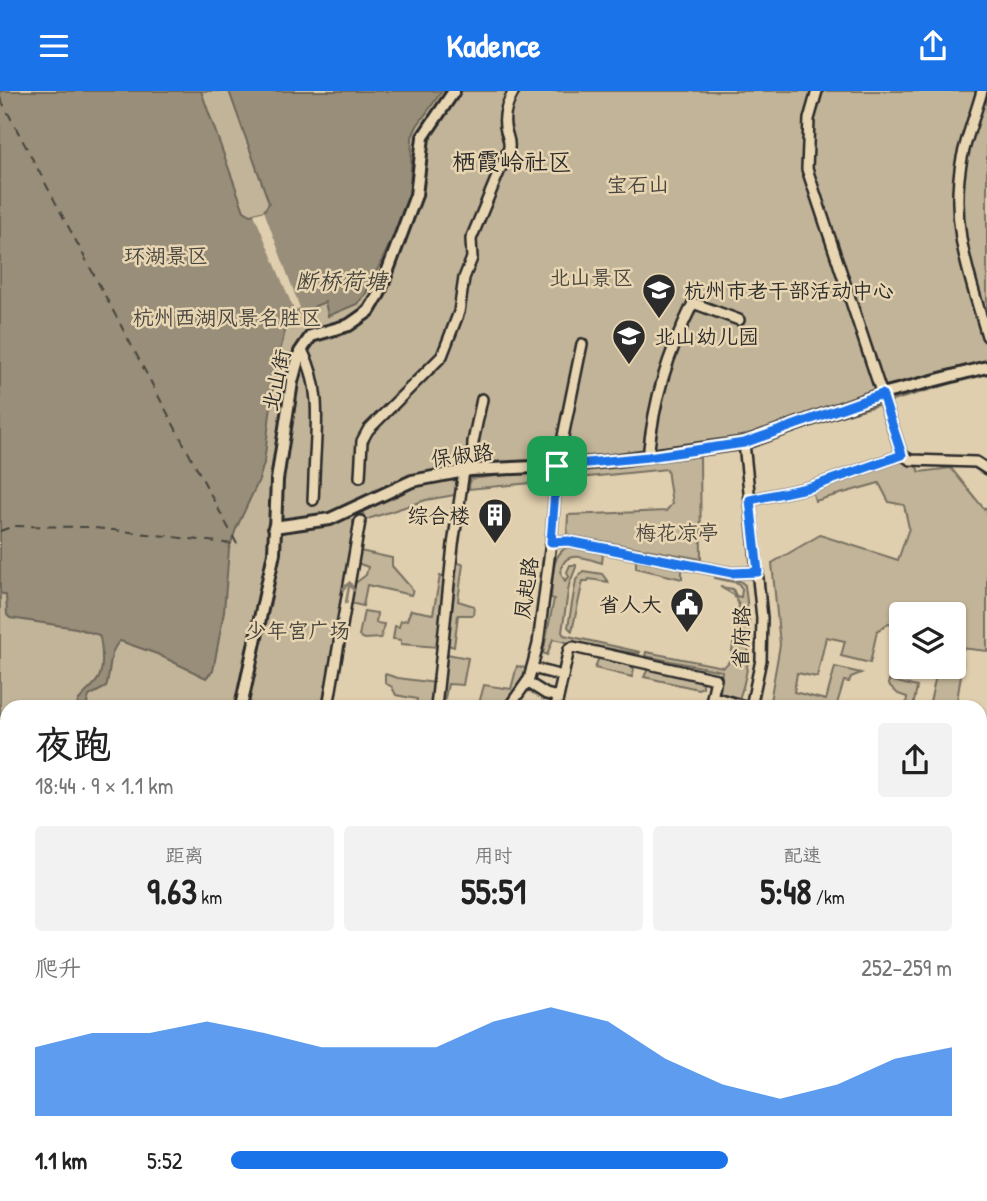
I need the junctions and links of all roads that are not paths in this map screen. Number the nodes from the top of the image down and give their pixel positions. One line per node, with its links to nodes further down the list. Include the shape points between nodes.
1 (454, 91): 8 (main road, 北山街, via 423,137 416,195 383,287 369,311 349,324 311,336)
2 (514, 91): 18 (street, via 504,122 509,148 471,239 472,258 447,344 436,362 368,430 362,441)
3 (817, 91): 10 (street, via 809,119 807,169)
4 (982, 91): 6 (street, via 962,158 957,206 958,232)
5 (739, 320): 14 (street, via 693,303 661,380)
6 (987, 336)
7 (582, 344): 15 (street, 凤起路)
8 (300, 352): 19 (street, via 314,381); 22 (main road, 北山街, via 292,382)
9 (987, 367): 10 (main road, 保俶路)
10 (882, 394): 12 (main road, 保俶路); 13 (street)
11 (482, 399): 17 (street)
12 (744, 443): 14 (main road, 保俶路); 20 (street, 省府路)
13 (902, 455): 16 (street, via 911,460 976,462); 20 (street, via 811,487)
14 (648, 457): 15 (main road, 保俶路)
15 (557, 466): 17 (main road, 保俶路); 23 (street, 凤起路)
16 (987, 469)
17 (468, 470): 22 (main road, 保俶路, via 412,481 330,519); 31 (street, via 453,545)
18 (360, 477)
19 (313, 500)
20 (750, 500): 24 (street, 省府路)
21 (360, 521): 30 (street, one-way to 21)
22 (274, 527): 28 (main road, 北山街); 29 (main road, 北山街, via 274,553)
23 (551, 542): 24 (street, via 568,541 732,573); 25 (street, 凤起路)
24 (758, 572): 36 (street, 省府路, via 761,660)
25 (532, 668): 26 (street); 27 (street, 凤起路)
26 (563, 676): 34 (street); 35 (street, via 573,647 716,680)
27 (527, 682): 32 (street, 凤起路); 33 (street)
28 (236, 700)
29 (243, 700)
30 (329, 700)
31 (437, 700)
32 (514, 700)
33 (554, 700)
34 (557, 700)
35 (711, 700)
36 (751, 700)

